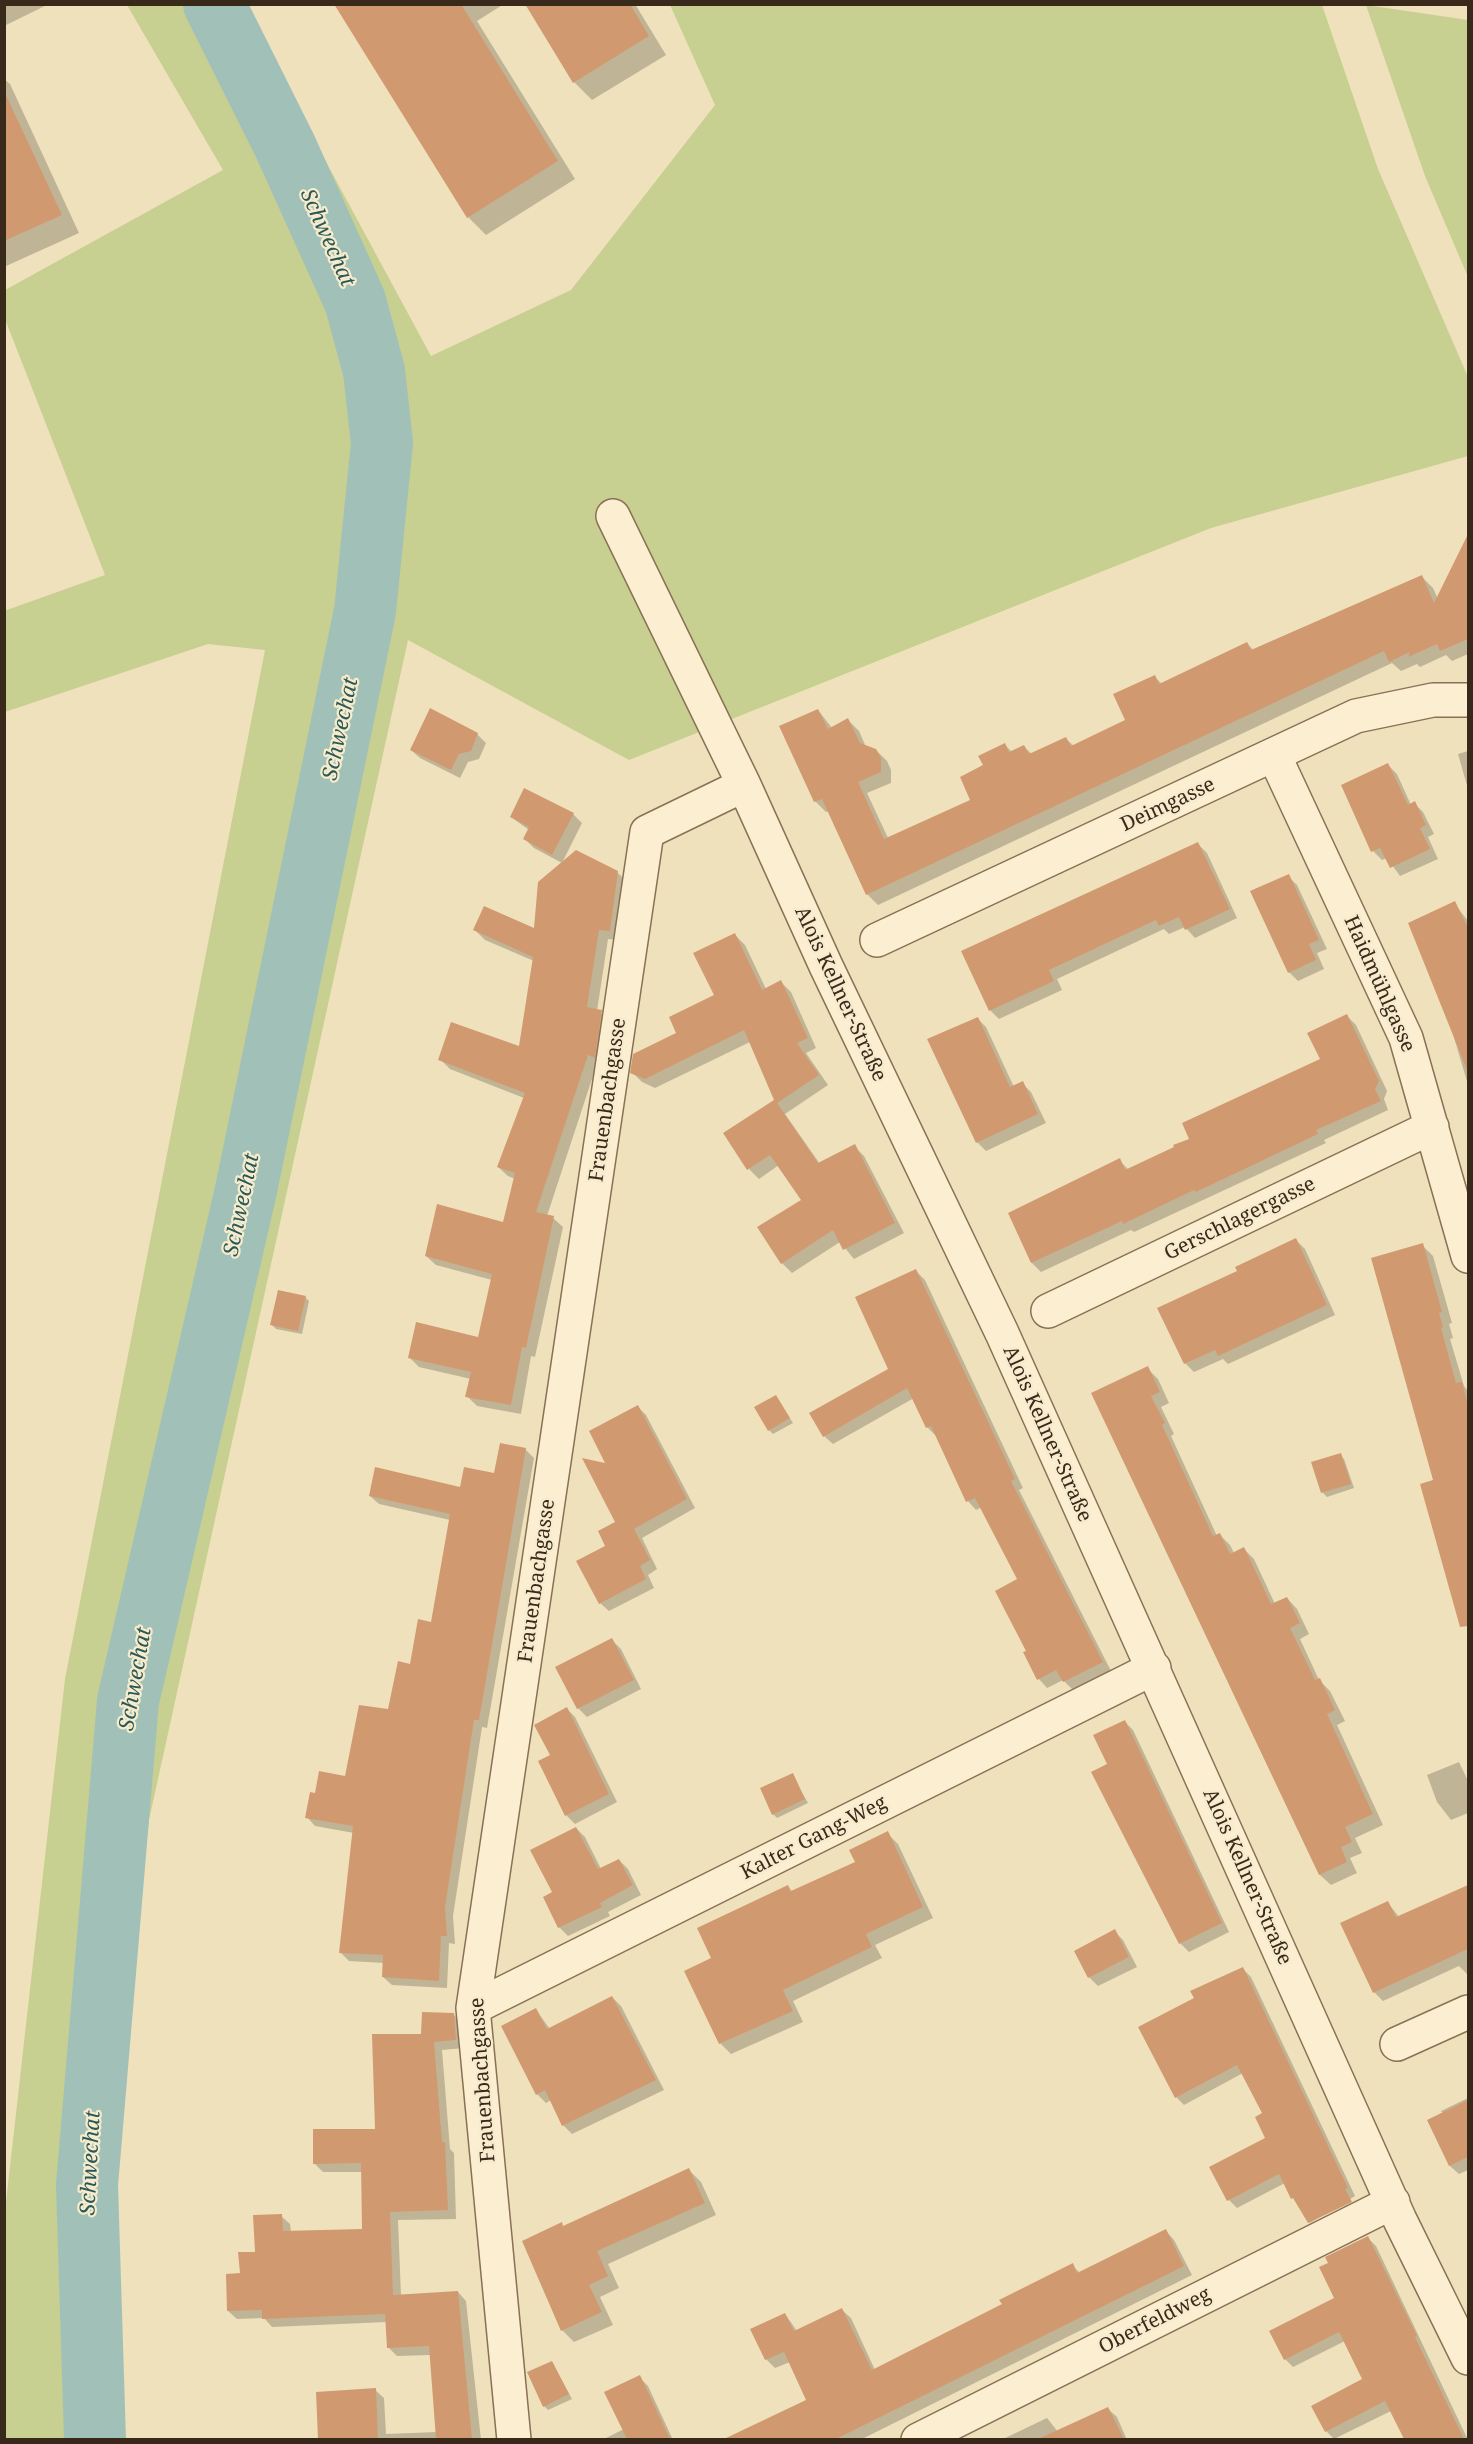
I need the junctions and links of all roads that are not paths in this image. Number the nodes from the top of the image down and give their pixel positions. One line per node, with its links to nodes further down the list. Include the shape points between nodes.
1 (613, 516): 4 (street, Alois Kellner-Straße)
2 (1468, 700): 3 (street, Deimgasse, via 1433,700 1356,716)
3 (1274, 755): 5 (street, Deimgasse); 6 (street, Haidmühlgasse, via 1406,1038)
4 (744, 785): 9 (street, Alois Kellner-Straße, via 1002,1333); 10 (street, Frauenbachgasse, via 647,832)
5 (877, 940)
6 (1432, 1127): 7 (street, Haidmühlgasse); 8 (street, Gerschlagergasse)
7 (1468, 1256)
8 (1048, 1311)
9 (1154, 1668): 10 (street, Kalter Gang-Weg); 13 (street, Alois Kellner-Straße)
10 (474, 2008): 15 (street, Frauenbachgasse)
11 (1468, 2012): 12 (street)
12 (1397, 2044)
13 (1392, 2202): 14 (street, Alois Kellner-Straße); 16 (street, Oberfeldweg)
14 (1468, 2358)
15 (514, 2439)
16 (918, 2439)

